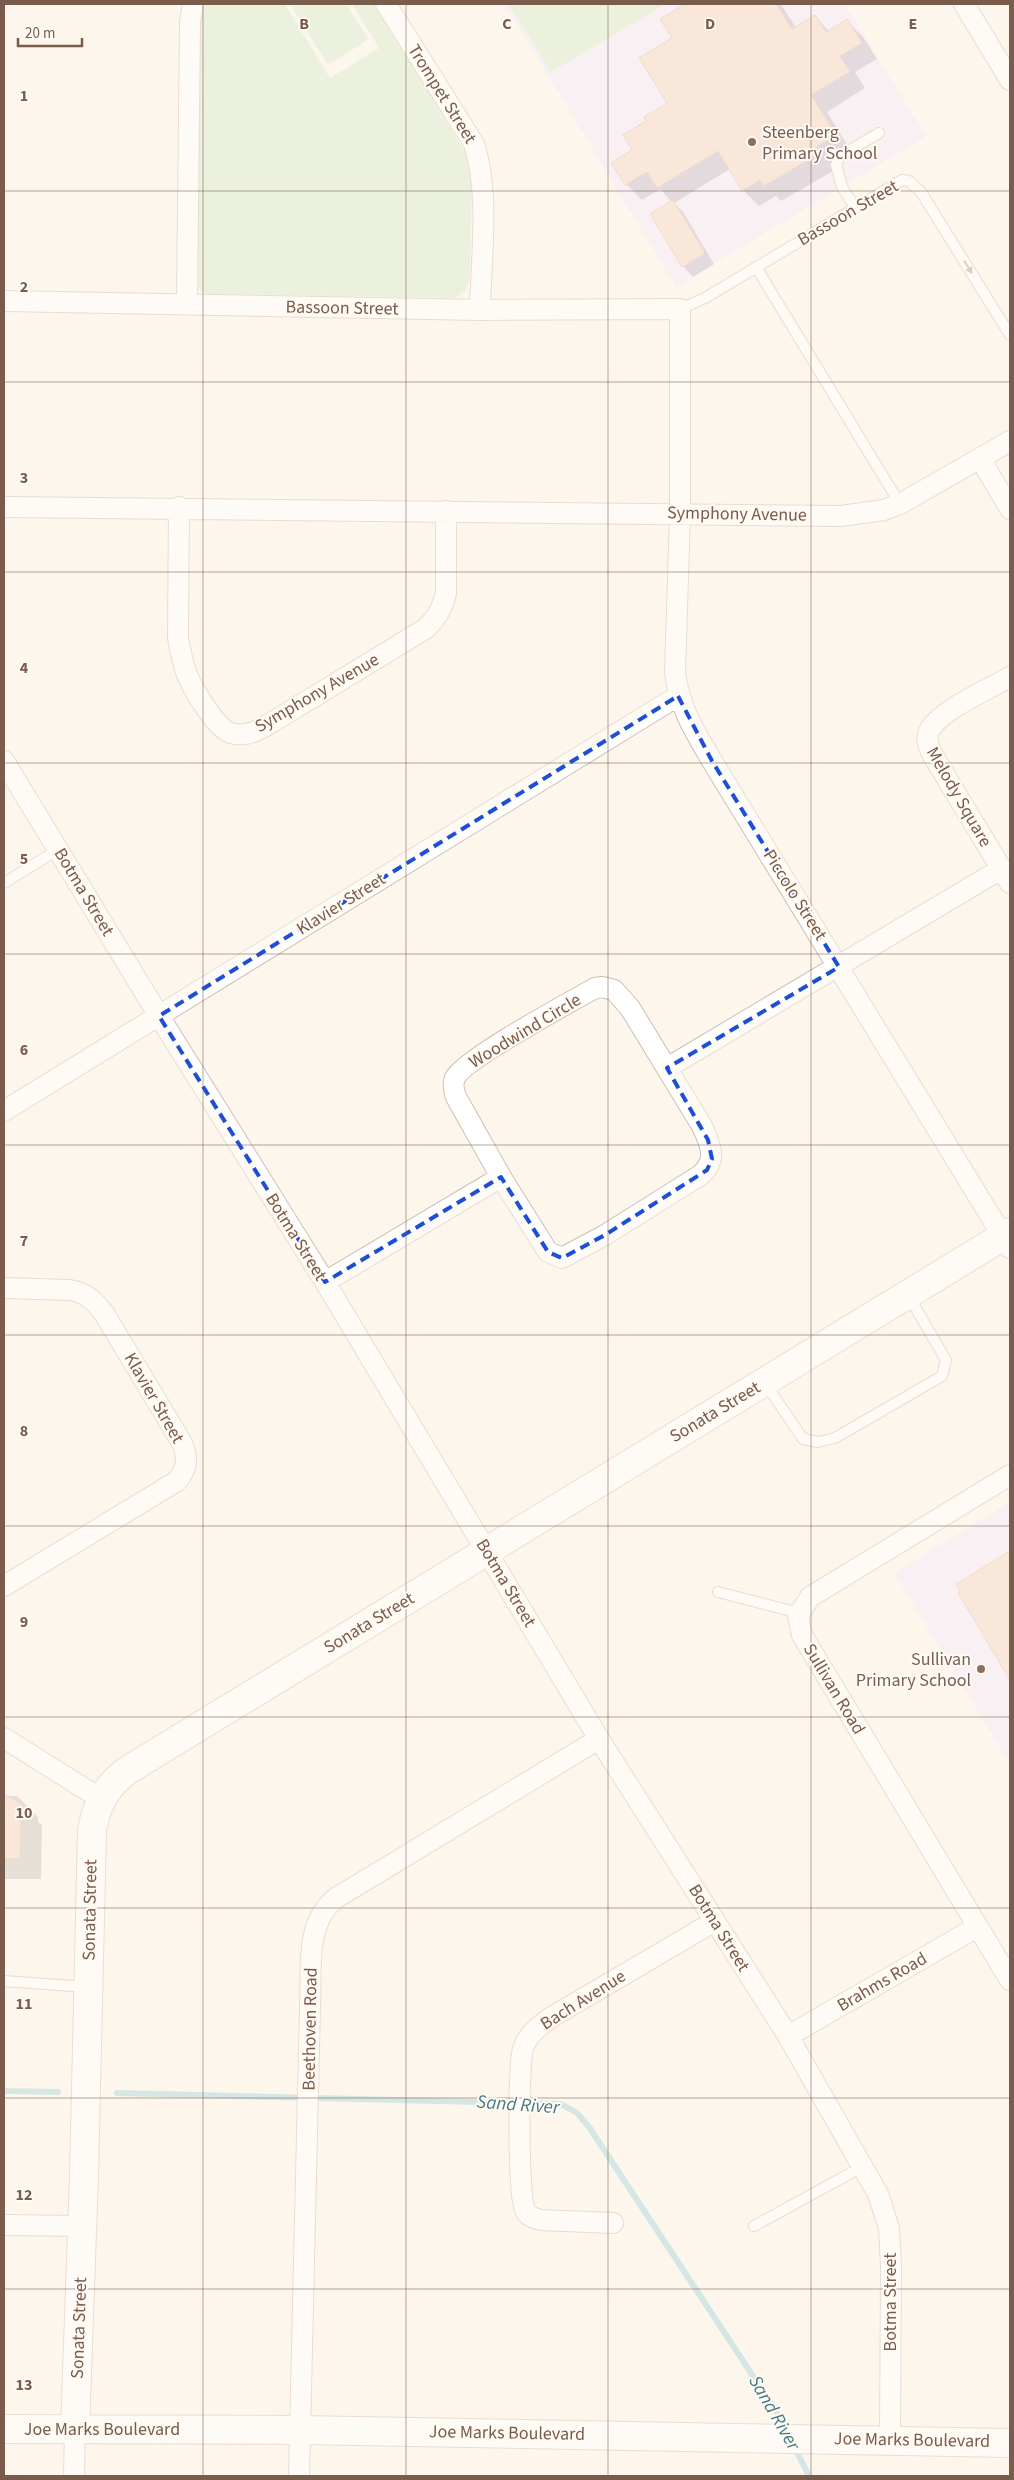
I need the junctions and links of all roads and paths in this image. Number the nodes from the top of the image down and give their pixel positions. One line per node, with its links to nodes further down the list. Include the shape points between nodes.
1 (193, 4): 9 (street, via 190,21)
2 (386, 4): 11 (street, Trompet Street, via 474,144 481,165)
3 (964, 4): 4 (street)
4 (1010, 80)
5 (879, 133): 6 (lane, via 840,156 836,165 842,187)
6 (855, 207): 7 (lane, Bassoon Street); 12 (lane, Bassoon Street, one-way to 12, via 895,183 909,181 921,192)
7 (756, 267): 10 (lane, Bassoon Street); 15 (lane)
8 (4, 301): 9 (street, Bassoon Street)
9 (187, 304): 11 (street, Bassoon Street)
10 (680, 309): 11 (street, Bassoon Street); 20 (street)
11 (480, 310)
12 (1010, 335)
13 (1010, 442): 14 (street, Symphony Avenue)
14 (980, 460): 15 (street, Symphony Avenue); 18 (street)
15 (900, 504): 20 (street, Symphony Avenue, via 884,510 842,516)
16 (4, 507): 17 (street, Symphony Avenue)
17 (178, 507): 19 (street, Symphony Avenue); 19 (street, Symphony Avenue, via 178,638 181,656 187,674 213,718 226,732 243,734 261,729 425,629 437,618 446,593)
18 (1010, 509)
19 (446, 511): 20 (street, Symphony Avenue)
20 (680, 514): 22 (street, Piccolo Street, via 675,673)
21 (1010, 677): 25 (street, Melody Square, via 943,716 928,732 927,738 932,754)
22 (678, 696): 27 (street, Piccolo Street, via 685,715 712,761); 28 (street, Klavier Street)
23 (4, 761): 24 (street, Botma Street)
24 (59, 849): 26 (lane); 28 (street, Botma Street)
25 (1006, 876): 27 (street, Melody Square)
26 (4, 883)
27 (839, 967): 29 (street); 32 (street, Piccolo Street)
28 (158, 1016): 30 (street, Klavier Street); 33 (street, Botma Street)
29 (667, 1068): 31 (street, Woodwind Circle, via 702,1126 711,1149 712,1159 700,1176 605,1236 562,1258 548,1252); 31 (street, Woodwind Circle, via 630,1008 614,990 602,987 578,998 466,1066 454,1078 453,1088)
30 (4, 1111)
31 (501, 1177): 33 (street)
32 (1008, 1239): 35 (street, Sonata Street)
33 (325, 1282): 38 (street, Botma Street)
34 (4, 1288): 39 (street, Klavier Street, via 70,1290 94,1300 182,1443 187,1459 178,1481)
35 (908, 1294): 36 (street, Sonata Street); 36 (lane, via 946,1360 942,1376 835,1438 818,1442 803,1439)
36 (764, 1382): 38 (street, Sonata Street)
37 (1010, 1475): 41 (street, via 810,1598)
38 (487, 1552): 43 (street, Botma Street); 44 (street, Sonata Street, via 128,1770)
39 (4, 1586)
40 (718, 1592): 41 (lane)
41 (799, 1613): 46 (street, Sullivan Road, via 802,1635)
42 (4, 1738): 44 (street)
43 (599, 1739): 45 (street, Botma Street); 58 (street, Beethoven Road, via 336,1898 322,1912 316,1924 312,1941)
44 (101, 1799): 49 (street, Sonata Street, via 92,1830)
45 (715, 1921): 50 (street, Botma Street); 52 (street, Bach Avenue, via 540,2025 523,2049 520,2094 522,2202 525,2210 531,2217 552,2221)
46 (977, 1927): 47 (street, Sullivan Road); 50 (street, Brahms Road)
47 (1010, 1980)
48 (4, 1981): 49 (lane)
49 (88, 1987): 54 (street, Sonata Street)
50 (788, 2036): 51 (street, Botma Street)
51 (862, 2167): 55 (lane); 59 (street, Botma Street, via 878,2194 889,2228)
52 (613, 2223)
53 (4, 2225): 54 (street)
54 (83, 2226): 57 (street, Sonata Street)
55 (754, 2226)
56 (4, 2429): 57 (street, Joe Marks Boulevard)
57 (75, 2430): 58 (street, Joe Marks Boulevard); 61 (street)
58 (301, 2430): 59 (street, Joe Marks Boulevard); 62 (street, Beethoven Road)
59 (890, 2440): 60 (street, Joe Marks Boulevard)
60 (1010, 2443)
61 (74, 2476)
62 (299, 2476)

